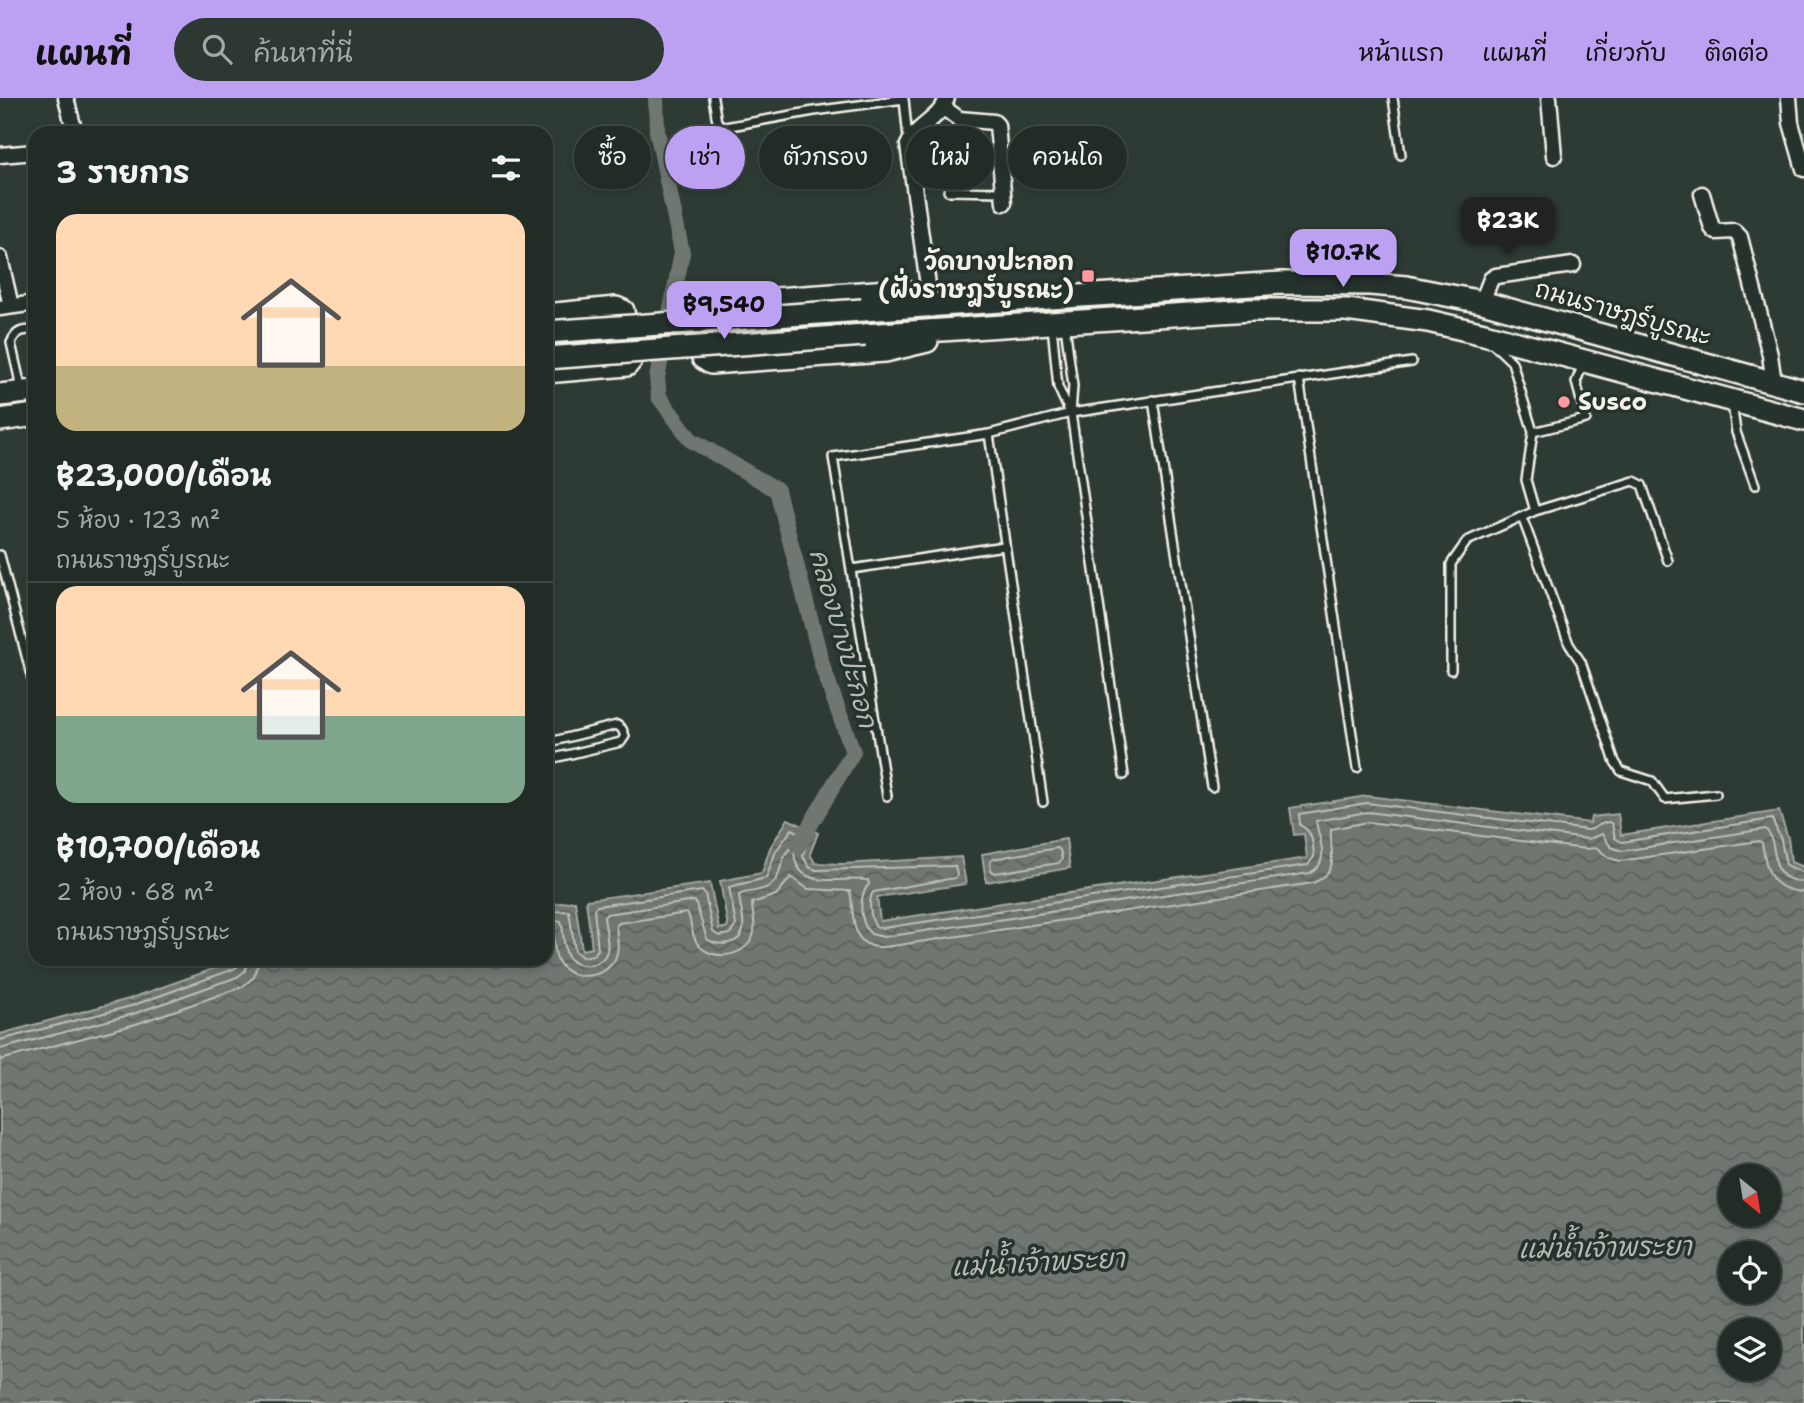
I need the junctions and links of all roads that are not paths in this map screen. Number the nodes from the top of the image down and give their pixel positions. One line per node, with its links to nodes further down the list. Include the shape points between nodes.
1 (66, 98): 8 (street)
2 (713, 98): 3 (lane, via 718,122 724,127)
3 (904, 98): 9 (lane)
4 (1394, 98): 15 (lane)
5 (1549, 98): 16 (street)
6 (1789, 98): 17 (street)
7 (945, 103): 10 (street); 13 (street, via 959,120 994,122)
8 (73, 126)
9 (906, 126)
10 (921, 126)
11 (28, 153): 14 (street)
12 (994, 154): 13 (lane)
13 (1001, 154): 21 (street)
14 (0, 155)
15 (1401, 155)
16 (1554, 156)
17 (1804, 169)
18 (914, 189): 26 (street)
19 (948, 191): 21 (lane)
20 (1702, 194): 39 (street, via 1712,228 1734,231 1740,237)
21 (1003, 197)
22 (0, 258): 27 (street)
23 (1573, 265): 24 (street, via 1496,276)
24 (1482, 302): 26 (main road, ถนนราษฎร์บูรณะ, via 1406,287 1316,283); 39 (main road, ถนนราษฎร์บูรณะ)
25 (28, 304): 27 (street)
26 (931, 306): 30 (main road, via 903,290 707,304 699,307 697,314 703,358 711,363 885,351); 32 (main road, ถนนราษฎร์บูรณะ, bridge)
27 (6, 307)
28 (553, 314): 37 (main road, via 623,311 631,360 627,365)
29 (1058, 323): 30 (main road); 33 (main road, via 1250,310 1346,310); 46 (lane, via 1073,386); 46 (lane, via 1058,387)
30 (980, 327): 34 (main road, bridge)
31 (28, 330): 40 (lane, via 20,330 11,342)
32 (553, 332)
33 (1484, 334): 35 (main road); 50 (lane, via 1512,362)
34 (553, 357)
35 (1584, 360): 44 (main road); 50 (lane, via 1576,382 1586,419)
36 (1412, 362): 38 (lane)
37 (553, 371)
38 (1299, 378): 45 (lane); 63 (lane)
39 (1774, 383): 42 (main road, ถนนราษฎร์บูรณะ)
40 (28, 388)
41 (28, 391): 43 (main road)
42 (1804, 391)
43 (0, 395)
44 (1731, 399): 49 (main road); 52 (lane, via 1736,432)
45 (1153, 400): 46 (lane); 65 (lane)
46 (1070, 414): 51 (lane); 64 (lane)
47 (28, 416): 48 (main road)
48 (0, 419)
49 (1804, 420)
50 (1533, 432): 53 (lane, via 1526,481)
51 (989, 434): 55 (lane); 58 (lane, via 833,457)
52 (1755, 485)
53 (1535, 511): 54 (lane); 57 (lane, via 1634,481 1642,485)
54 (1521, 517): 60 (lane, via 1468,541 1451,564); 66 (lane, via 1621,771 1652,781 1665,799)
55 (1004, 546): 58 (lane); 68 (lane)
56 (0, 555): 59 (lane)
57 (1668, 561)
58 (852, 569): 67 (lane)
59 (28, 663)
60 (1451, 670)
61 (553, 741): 62 (lane, via 617,725 625,736 621,742)
62 (553, 758)
63 (1357, 768)
64 (1124, 775)
65 (1212, 787)
66 (1716, 794)
67 (887, 796)
68 (1043, 802)

